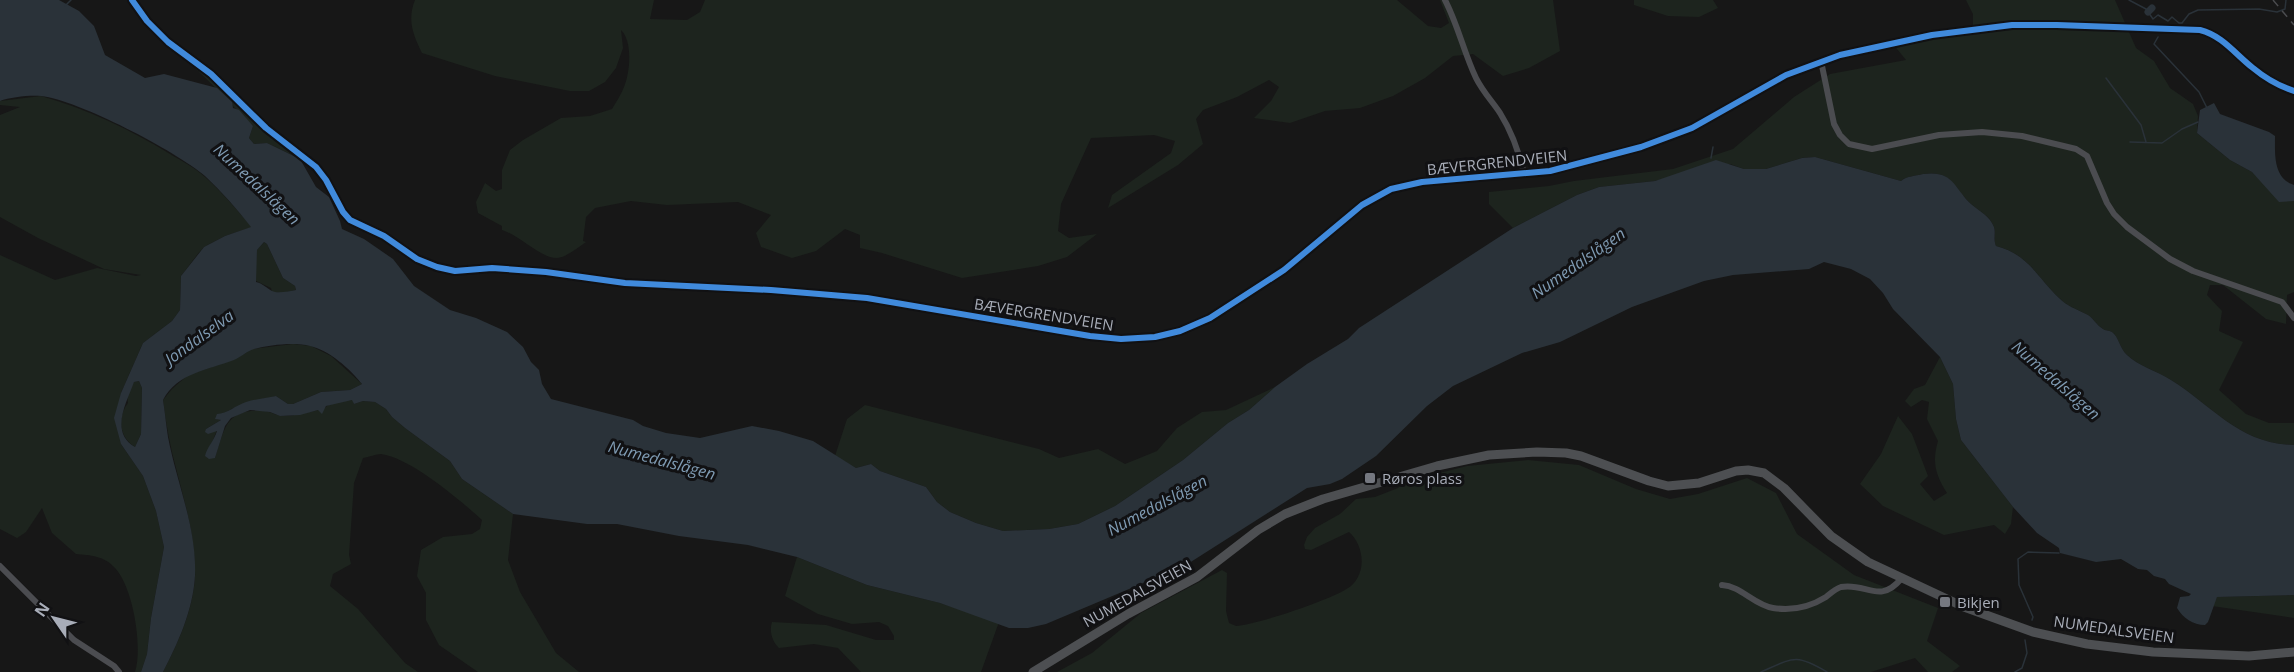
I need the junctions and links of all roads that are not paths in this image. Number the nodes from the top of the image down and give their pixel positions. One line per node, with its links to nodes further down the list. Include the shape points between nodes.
1 (132, 0): 5 (main road, BÆVERGRENDVEIEN, via 162,37 211,74 266,128 316,167 350,220 384,236 417,259 455,271 492,268 625,283 867,298 1090,336 1148,338 1180,331 1224,309 1298,260 1348,216 1384,192 1407,184)
2 (1445, 0): 5 (street, via 1475,76 1514,138)
3 (1821, 61): 4 (main road, BÆVERGRENDVEIEN, via 1909,39 2012,25 2192,29 2220,38 2254,69); 5 (main road, BÆVERGRENDVEIEN, via 1786,75 1665,139 1573,166); 6 (street, via 1834,124 1849,144 1872,149 1939,135 1983,132 2022,136 2076,149 2087,156 2107,203 2127,227 2193,271 2282,302)
4 (2294, 91)
5 (1524, 174)
6 (2294, 318)
7 (0, 566): 11 (street, via 74,640)
8 (1901, 579): 9 (street, via 1885,591 1839,588 1805,607 1788,609 1770,608); 10 (main road, NUMEDALSVEIEN, via 2009,624 2078,642 2180,654 2249,656); 12 (main road, NUMEDALSVEIEN, via 1839,543 1775,479 1759,471 1736,471 1674,486 1566,453 1489,455 1407,474 1285,514 1197,577 1120,618)
9 (1722, 585)
10 (2294, 652)
11 (119, 672)
12 (1033, 672)

